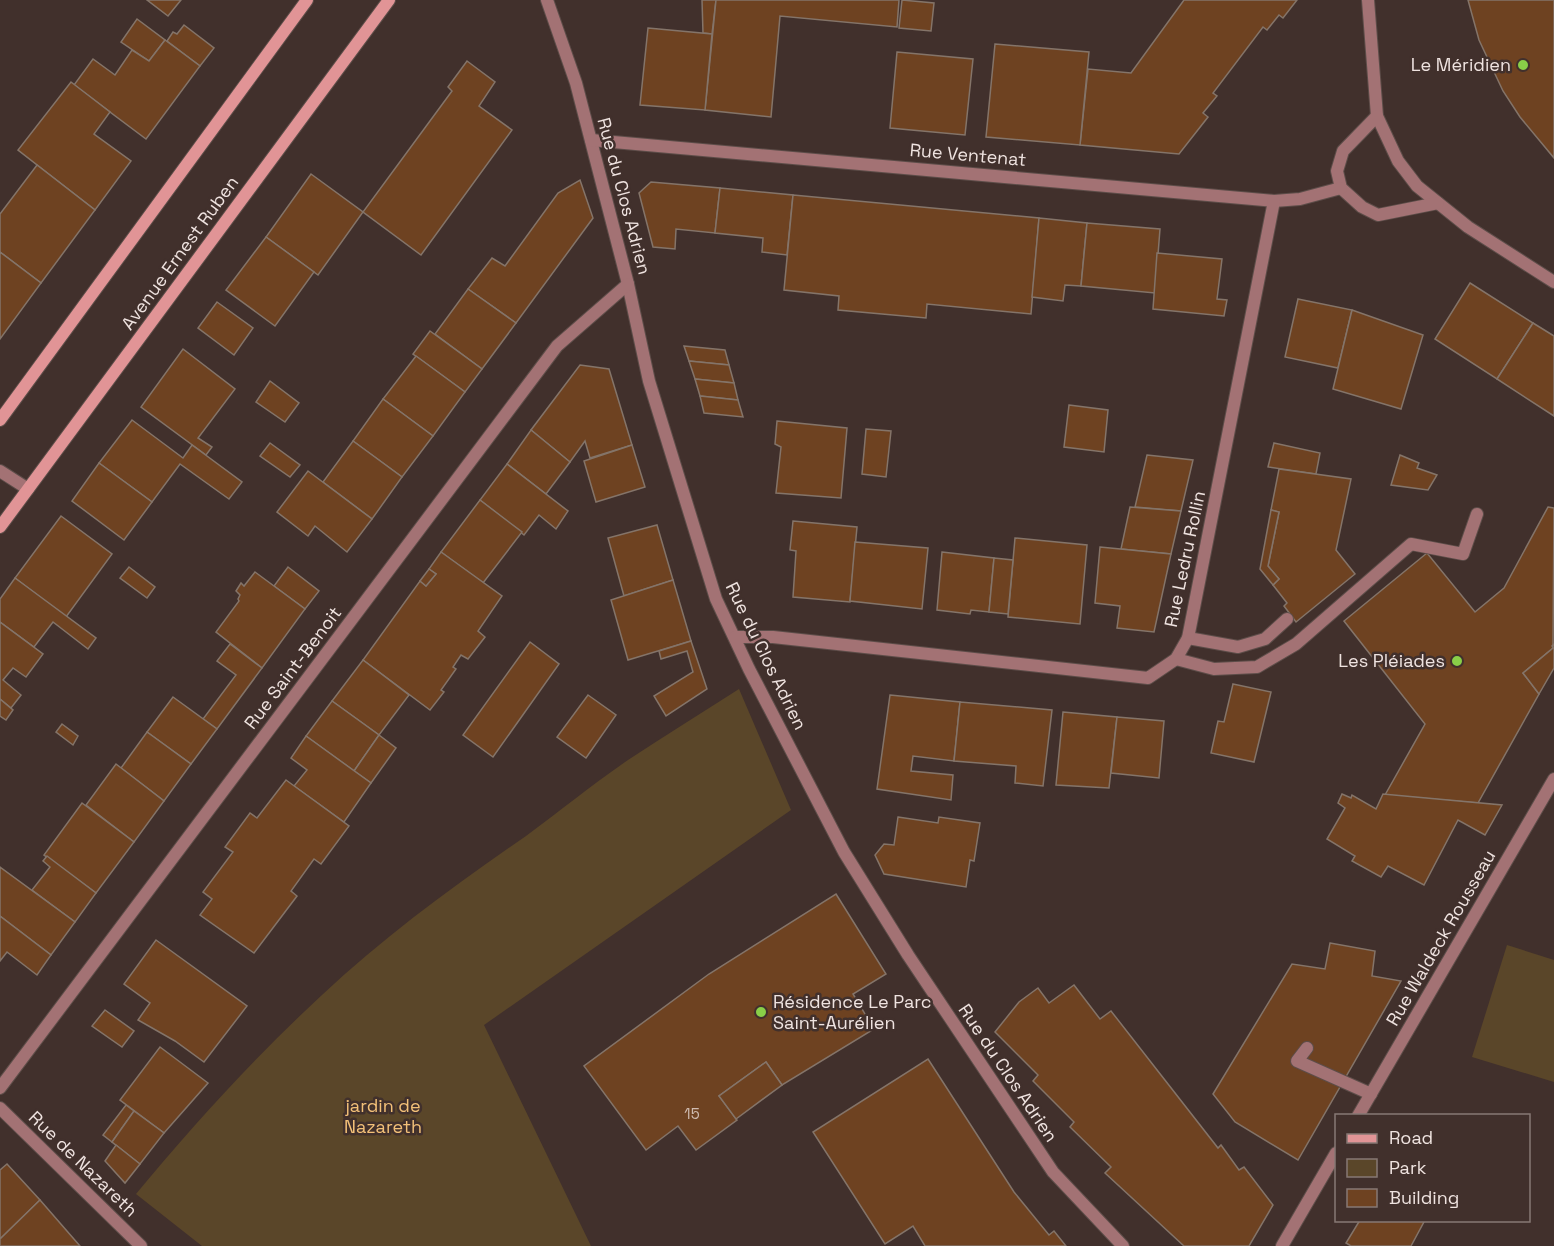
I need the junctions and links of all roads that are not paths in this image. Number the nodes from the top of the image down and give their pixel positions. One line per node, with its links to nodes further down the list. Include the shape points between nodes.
1 (307, 0): 12 (street)
2 (389, 0): 14 (street, Avenue Ernest Ruben)
3 (548, 0): 6 (street, Rue du Clos Adrien)
4 (1368, 0): 5 (street)
5 (1377, 116): 7 (street, via 1343,151 1337,171); 9 (street, via 1398,161 1417,186)
6 (591, 140): 8 (street, Rue Ventenat); 11 (street, Rue du Clos Adrien)
7 (1341, 188): 8 (street, Rue Ventenat); 9 (street, via 1378,215)
8 (1274, 201): 19 (street, Rue Ledru Rollin)
9 (1438, 202): 10 (street, via 1468,227)
10 (1554, 282)
11 (628, 284): 18 (street, Rue du Clos Adrien, via 649,381 716,599); 23 (street, Rue Saint-Benoit, via 557,346)
12 (0, 420)
13 (0, 471): 14 (street)
14 (28, 489): 16 (street, Avenue Ernest Ruben)
15 (1477, 514): 20 (street, via 1463,554 1411,544 1296,644 1257,667 1215,669)
16 (0, 527)
17 (1287, 619): 19 (street, via 1265,639 1238,647)
18 (735, 637): 20 (street, Rue Ledru Rollin, via 1148,678); 29 (street, Rue du Clos Adrien, via 844,852 908,955 1053,1172)
19 (1188, 638): 20 (street, Rue Ledru Rollin)
20 (1176, 659)
21 (1554, 779): 24 (street, Rue Waldeck Rousseau)
22 (1307, 1048): 24 (street, via 1297,1061)
23 (0, 1088)
24 (1371, 1094): 26 (street, Rue Waldeck Rousseau)
25 (0, 1108): 28 (street, Rue de Nazareth)
26 (1359, 1114)
27 (1335, 1155): 30 (street)
28 (141, 1246)
29 (1124, 1246)
30 (1282, 1246)

